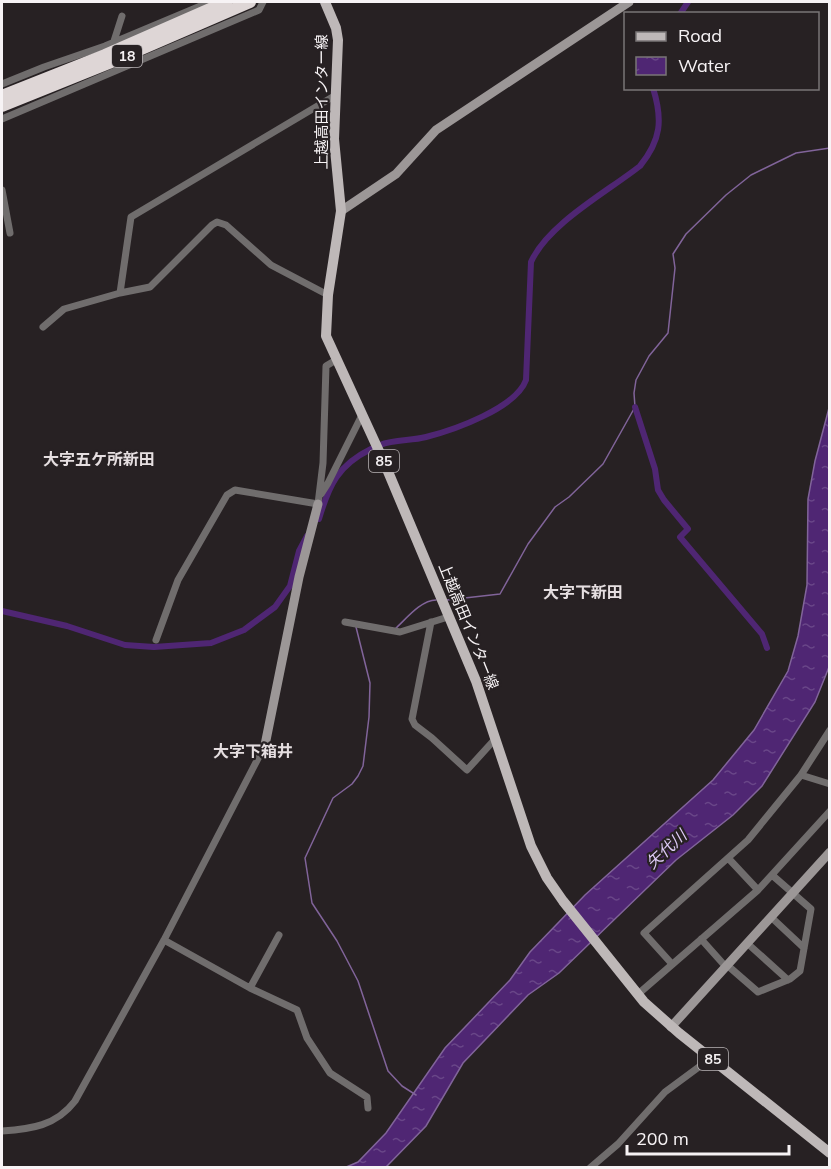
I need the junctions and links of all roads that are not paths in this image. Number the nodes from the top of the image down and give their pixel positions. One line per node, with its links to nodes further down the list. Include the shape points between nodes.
1 (250, 2): 11 (highway, 18)
2 (263, 2): 12 (street, via 259,10)
3 (325, 2): 9 (main road, 上越高田インター線 / 85, via 338,34)
4 (629, 2): 14 (street, via 436,130 396,174)
5 (222, 3): 7 (street, via 210,2); 10 (highway, 18)
6 (122, 16): 7 (street)
7 (114, 41): 8 (street)
8 (2, 84)
9 (336, 95): 14 (main road, 上越高田インター線 / 85, via 334,156); 16 (street, via 131,217)
10 (2, 96)
11 (2, 106)
12 (2, 119)
13 (2, 190): 15 (street)
14 (341, 211): 17 (main road, 上越高田インター線 / 85)
15 (10, 233)
16 (120, 293): 17 (street, via 150,287 217,222 226,225 271,265); 18 (street, via 64,309)
17 (328, 295): 19 (main road, 上越高田インター線 / 85, via 326,336)
18 (43, 327)
19 (336, 360): 20 (main road, 上越高田インター線 / 85); 21 (street, via 326,366)
20 (363, 415): 21 (street); 22 (main road, 上越高田インター線 / 85)
21 (319, 500): 25 (street, via 235,490 227,495 178,580); 28 (street)
22 (448, 617): 24 (street); 27 (main road, 上越高田インター線 / 85)
23 (345, 622): 24 (street, via 400,632)
24 (430, 622): 27 (street, via 412,719 415,725 467,771)
25 (156, 640)
26 (830, 730): 29 (street)
27 (496, 738): 47 (main road, 上越高田インター線 / 85, via 531,846 547,878)
28 (265, 745): 40 (street)
29 (801, 776): 30 (street); 33 (street, via 761,827)
30 (830, 784)
31 (830, 811): 34 (street)
32 (830, 852): 36 (street)
33 (729, 859): 35 (street); 43 (street, via 644,933)
34 (772, 875): 35 (street); 36 (street)
35 (758, 890): 39 (street)
36 (793, 893): 37 (street); 42 (street, via 811,909)
37 (771, 918): 41 (street); 42 (street)
38 (279, 934): 46 (street)
39 (701, 939): 43 (street); 44 (street)
40 (164, 940): 46 (street); 51 (street, via 70,1109 45,1125)
41 (747, 943): 44 (street); 45 (street)
42 (804, 948): 45 (street, via 800,971)
43 (672, 964): 47 (street)
44 (727, 966): 45 (street, via 758,992); 48 (street)
45 (788, 980)
46 (250, 988): 50 (street, via 297,1010 307,1038 330,1073 367,1097)
47 (637, 995): 48 (main road, 上越高田インター線 / 85)
48 (671, 1026): 49 (main road, 上越高田インター線 / 85)
49 (711, 1058): 52 (main road, 上越高田インター線 / 85); 53 (street, via 665,1092 618,1144)
50 (368, 1108)
51 (2, 1131)
52 (830, 1153)
53 (590, 1167)

